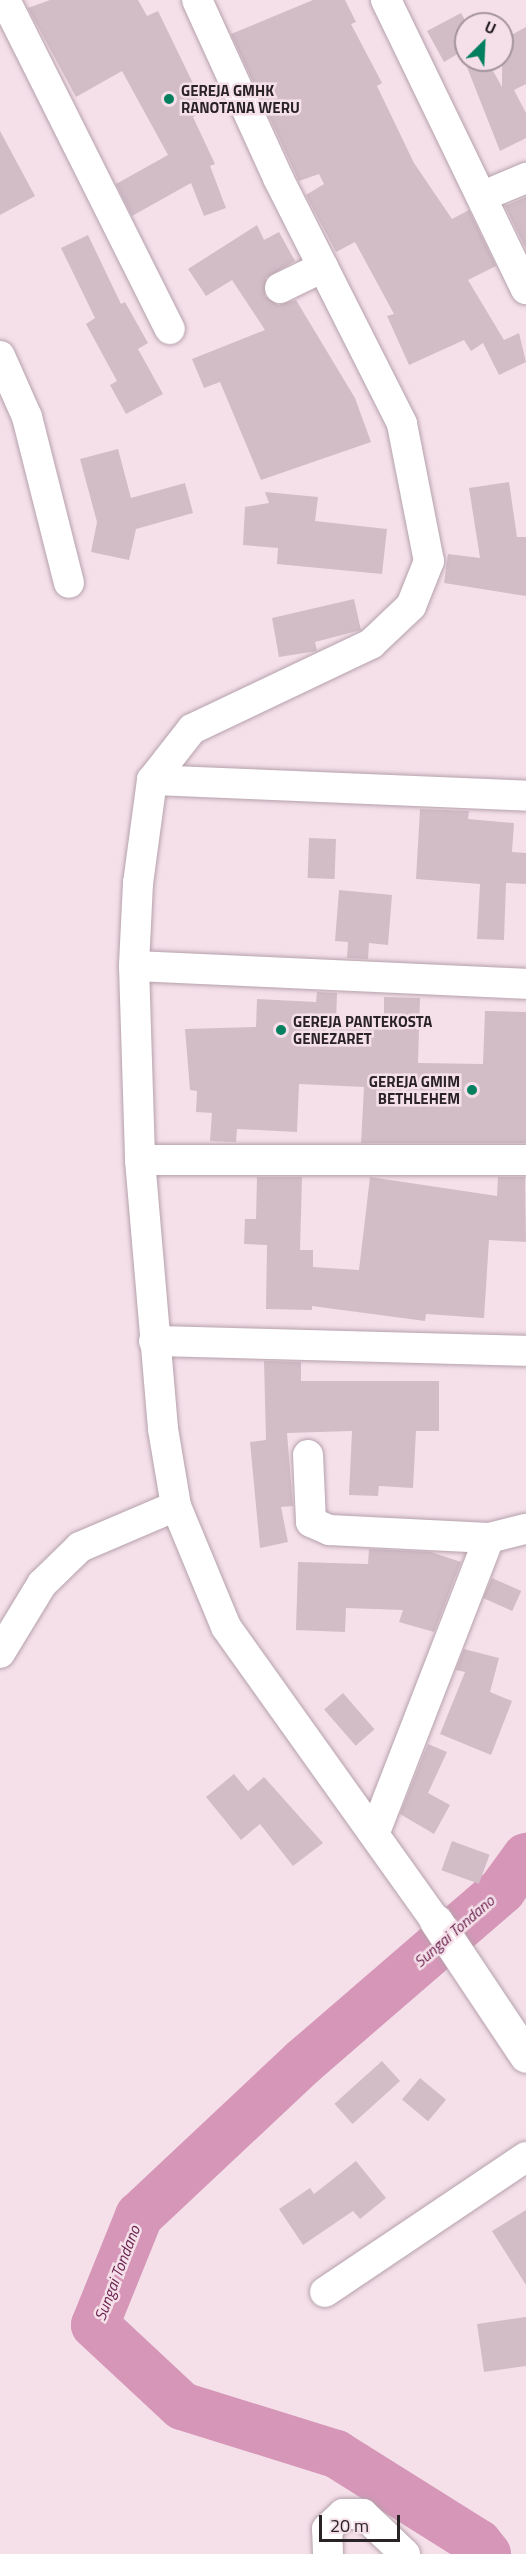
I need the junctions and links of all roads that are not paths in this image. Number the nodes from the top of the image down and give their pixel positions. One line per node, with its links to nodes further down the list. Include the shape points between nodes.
1 (5, 0): 9 (street)
2 (197, 0): 6 (street)
3 (386, 0): 5 (street)
4 (526, 178): 5 (street)
5 (483, 196): 8 (street)
6 (323, 267): 7 (street); 12 (street, via 402,424 429,561 411,606 370,644 192,729)
7 (280, 288)
8 (526, 289)
9 (170, 329)
10 (0, 356): 11 (street, via 27,417)
11 (69, 583)
12 (152, 780): 13 (street); 14 (street, via 138,883)
13 (526, 796)
14 (134, 966): 15 (street); 16 (street)
15 (526, 984)
16 (140, 1160): 17 (street); 18 (street)
17 (526, 1160)
18 (154, 1341): 19 (street); 21 (street)
19 (526, 1351)
20 (308, 1455): 23 (street, via 309,1513 318,1526)
21 (176, 1506): 24 (street, via 80,1547 42,1584); 25 (street, via 226,1627)
22 (526, 1529): 23 (street)
23 (489, 1538): 25 (street)
24 (0, 1653)
25 (375, 1832): 26 (street)
26 (436, 1921): 27 (street)
27 (526, 2056)
28 (526, 2157): 29 (street)
29 (325, 2292)
30 (328, 2554): 31 (street, via 327,2529 343,2514 363,2514)
31 (405, 2554)

